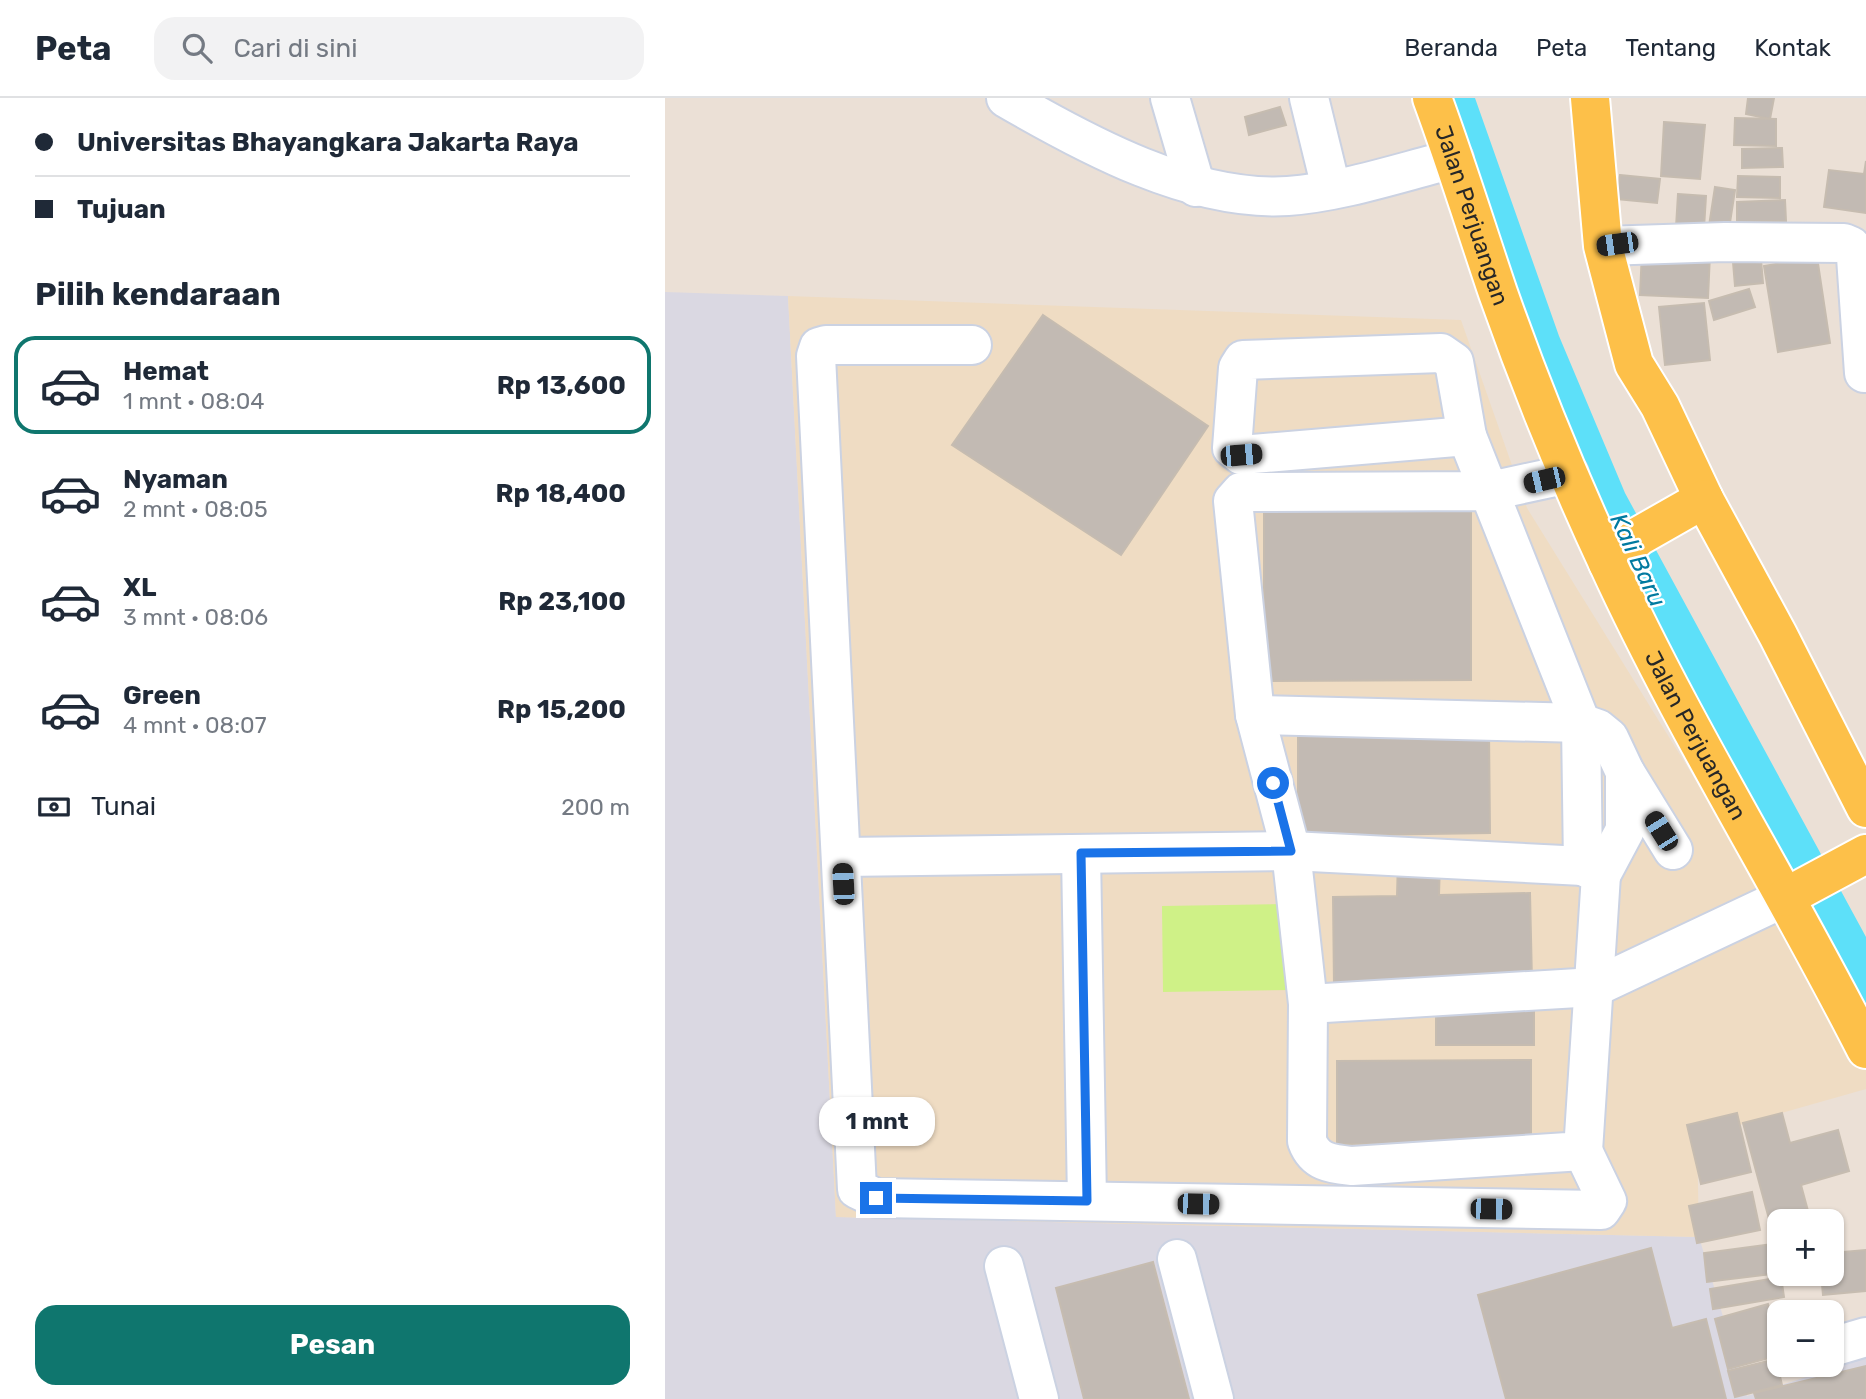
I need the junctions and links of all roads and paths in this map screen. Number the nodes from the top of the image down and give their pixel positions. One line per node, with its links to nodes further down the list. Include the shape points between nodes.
1 (1006, 98): 7 (street, via 1102,148)
2 (1170, 98): 7 (street)
3 (1309, 98): 8 (street)
4 (1432, 98): 6 (main road, Jalan Perjuangan)
5 (1590, 98): 9 (main road)
6 (1454, 159): 8 (street); 13 (main road, Jalan Perjuangan, via 1499,295)
7 (1196, 187): 8 (street, via 1289,196)
8 (1331, 188)
9 (1602, 246): 11 (street, via 1725,242 1851,246 1856,257); 15 (main road, via 1634,364 1660,406)
10 (972, 345): 25 (street, via 826,345 819,347 816,356)
11 (1864, 373)
12 (1467, 436): 12 (street, via 1454,362 1441,353 1239,363 1232,448 1241,455); 14 (street)
13 (1569, 474): 14 (street); 16 (main road, Jalan Perjuangan)
14 (1490, 491): 17 (street, via 1236,495 1233,501); 18 (street)
15 (1704, 499): 16 (main road, via 1639,536); 20 (main road)
16 (1611, 560): 27 (main road, Jalan Perjuangan, via 1677,699)
17 (1255, 715): 18 (street); 22 (street)
18 (1581, 723): 19 (street, via 1609,738); 26 (street)
19 (1625, 772): 21 (street); 26 (street, via 1625,830)
20 (1866, 808)
21 (1673, 850)
22 (1291, 851): 23 (street); 26 (street); 29 (street)
23 (1081, 853): 25 (street); 32 (street)
24 (1866, 854): 27 (main road)
25 (842, 857): 32 (street, via 857,1189 876,1198)
26 (1592, 870): 28 (street)
27 (1788, 896): 28 (street); 30 (main road, Jalan Perjuangan)
28 (1595, 987): 29 (street); 31 (street)
29 (1308, 1004): 31 (street, via 1307,1141 1318,1158 1352,1166)
30 (1866, 1049)
31 (1583, 1151): 32 (street, via 1607,1201 1601,1210)
32 (1087, 1201)
33 (1177, 1259): 38 (street)
34 (1004, 1266): 37 (street)
35 (1866, 1337): 36 (street)
36 (1844, 1343)
37 (1038, 1399)
38 (1214, 1399)

